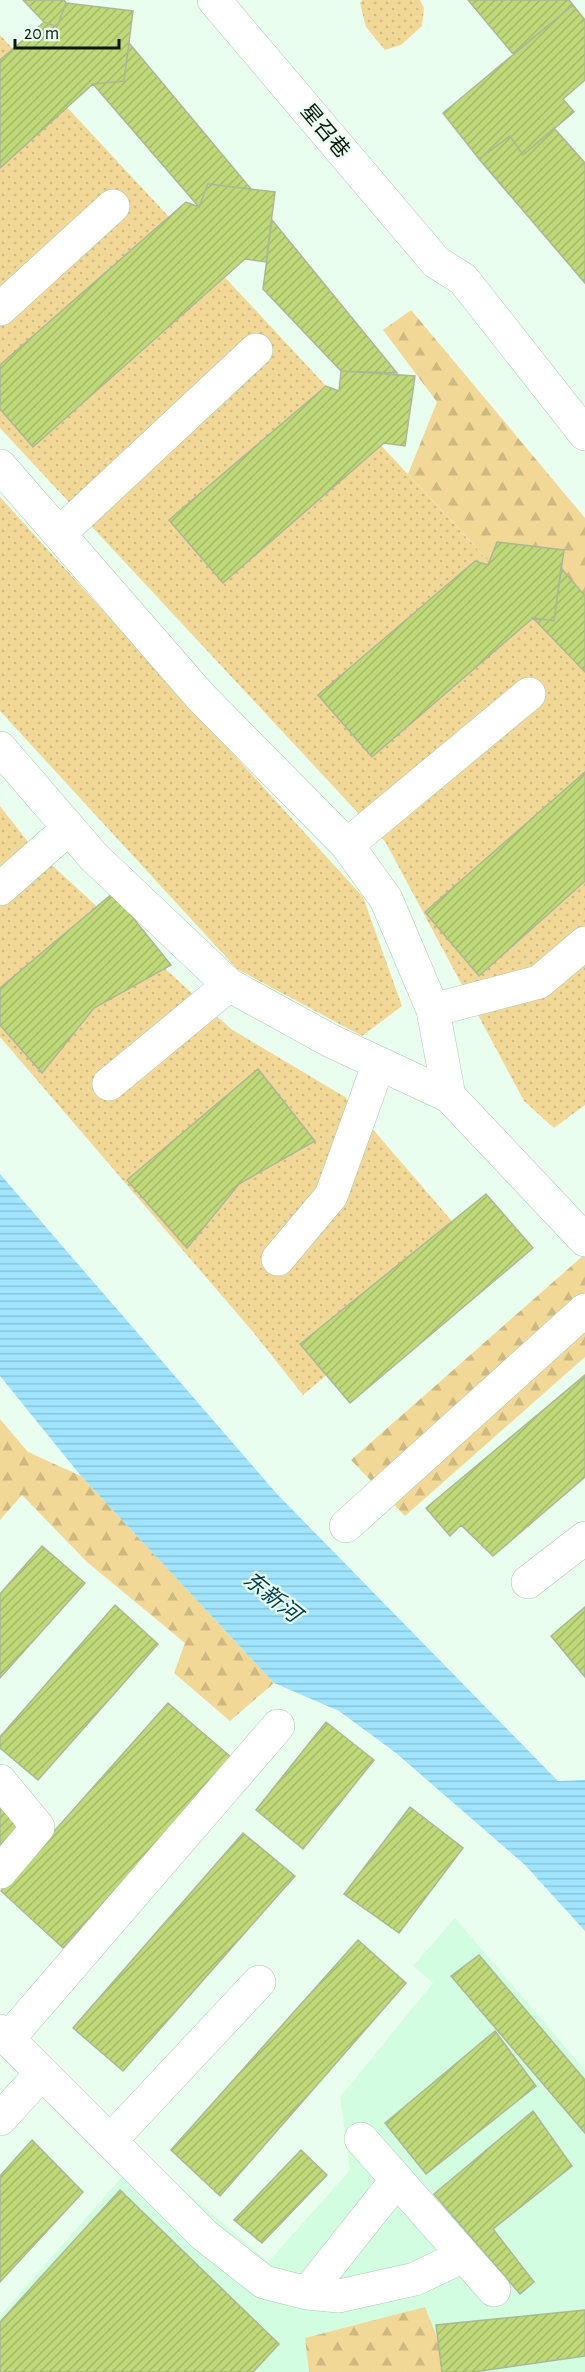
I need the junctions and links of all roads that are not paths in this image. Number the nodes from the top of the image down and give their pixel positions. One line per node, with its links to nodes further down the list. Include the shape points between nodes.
1 (214, 0): 5 (street, 星召巷, via 436,262 463,279)
2 (113, 206): 3 (street)
3 (0, 309)
4 (256, 350): 7 (street)
5 (585, 434)
6 (0, 466): 7 (street)
7 (59, 534): 11 (street, via 200,696)
8 (529, 694): 11 (street)
9 (0, 748): 10 (street)
10 (69, 828): 12 (street); 14 (street, via 94,857)
11 (347, 845): 15 (street, via 386,899)
12 (0, 889)
13 (585, 943): 15 (street, via 539,982)
14 (228, 985): 16 (street); 17 (street)
15 (433, 1010): 18 (street)
16 (379, 1063): 18 (street); 20 (street, via 331,1196)
17 (109, 1084)
18 (449, 1096): 19 (street)
19 (585, 1240)
20 (278, 1259)
21 (585, 1310): 22 (street)
22 (346, 1526)
23 (585, 1538): 24 (street)
24 (528, 1582)
25 (278, 1726): 29 (street)
26 (0, 1781): 27 (street, via 38,1827)
27 (0, 1872)
28 (259, 1982): 33 (street)
29 (4, 2035): 30 (street)
30 (42, 2073): 31 (street); 33 (street)
31 (0, 2120)
32 (361, 2139): 34 (street)
33 (110, 2141): 37 (street, via 204,2235 264,2282)
34 (396, 2181): 35 (street); 37 (street)
35 (463, 2256): 36 (street); 37 (street, via 416,2279 377,2289 339,2296)
36 (494, 2290)
37 (307, 2293)

